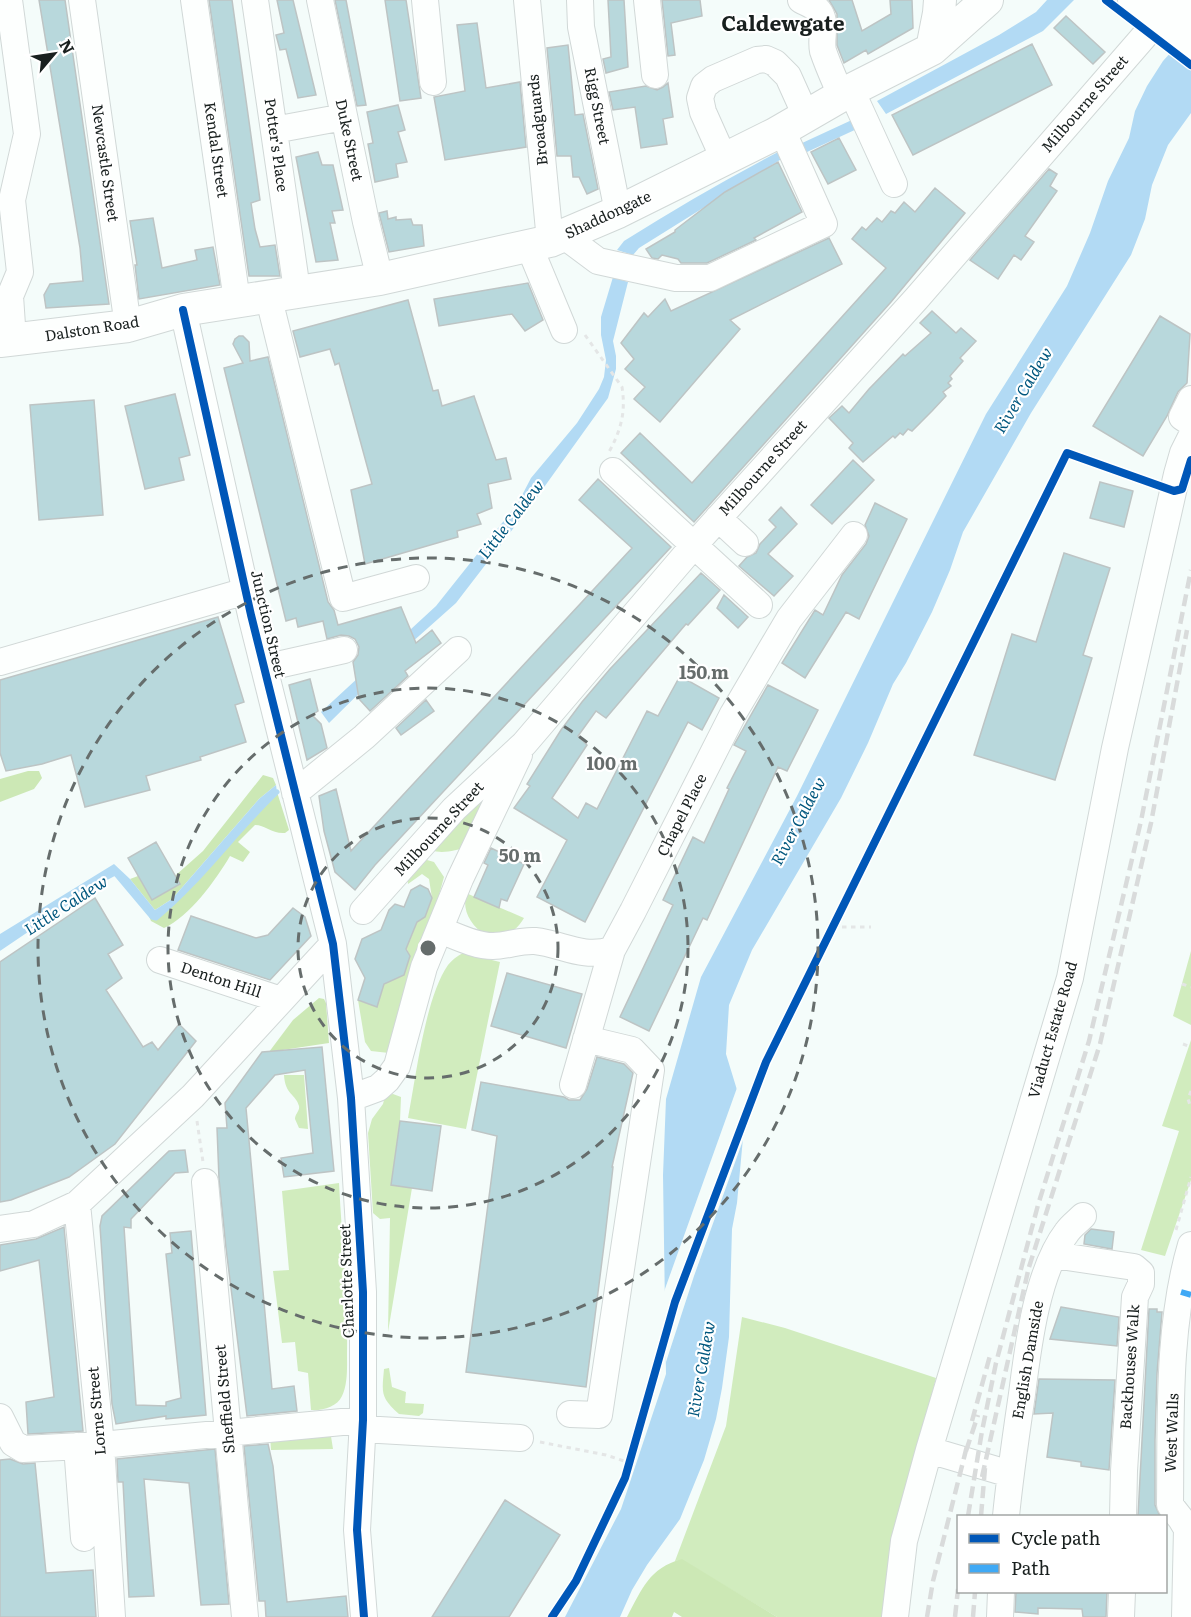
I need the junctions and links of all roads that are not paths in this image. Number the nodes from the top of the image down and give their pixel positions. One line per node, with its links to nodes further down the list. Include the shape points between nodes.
1 (9, 0): 24 (street, via 27,134)
2 (81, 0): 31 (street, Newcastle Street)
3 (194, 0): 29 (street, Kendal Street)
4 (255, 0): 21 (street, Potter's Place)
5 (321, 0): 19 (street, Duke Street)
6 (424, 0): 17 (street)
7 (526, 0): 26 (street, Broadguards)
8 (580, 0): 25 (street, Rigg Street, via 581,27)
9 (647, 0): 16 (street)
10 (801, 0): 18 (street, via 822,15 823,50)
11 (940, 0): 15 (main road)
12 (987, 0): 15 (main road, Shaddongate)
13 (1134, 0): 14 (main road)
14 (1179, 23): 38 (street, Milbourne Street, via 1140,42)
15 (932, 49): 18 (main road, Shaddongate)
16 (655, 75)
17 (433, 82)
18 (846, 92): 20 (main road, Shaddongate); 23 (street)
19 (344, 117): 21 (street); 27 (street, Duke Street)
20 (794, 123): 22 (main road, Shaddongate); 22 (street, via 788,76 775,63 757,60 713,79 704,86 700,98); 26 (street, via 824,224 710,278 676,278 598,261)
21 (274, 130): 28 (street, Potter's Place)
22 (724, 159): 25 (main road, Shaddongate)
23 (894, 184)
24 (6, 201): 33 (street, via 20,272 10,296)
25 (618, 212): 26 (main road, Shaddongate)
26 (548, 241): 27 (main road, Shaddongate); 32 (street, Broadguards)
27 (380, 279): 28 (main road, Shaddongate)
28 (283, 293): 29 (main road, Shaddongate); 42 (street, Potter's Place, via 342,598)
29 (237, 301): 30 (main road, Shaddongate)
30 (183, 310): 31 (main road, Dalston Road); 43 (street, Junction Street)
31 (128, 326): 33 (main road, Dalston Road)
32 (564, 330)
33 (6, 340)
34 (1191, 399): 35 (street, via 1182,417)
35 (1191, 423)
36 (1191, 437): 73 (street, Viaduct Estate Road, via 1177,474 1115,748 1070,978)
37 (613, 471): 41 (street)
38 (718, 518): 40 (street); 41 (street, Milbourne Street)
39 (854, 535): 54 (street, Chapel Place, via 789,619 733,714)
40 (745, 543)
41 (694, 544): 44 (street); 49 (street, Milbourne Street)
42 (416, 578)
43 (246, 591): 47 (street); 48 (street, Junction Street)
44 (759, 605)
45 (344, 650): 48 (street)
46 (458, 650): 50 (street, via 364,737)
47 (0, 662)
48 (264, 668): 50 (street, Junction Street)
49 (524, 744): 51 (street, Milbourne Street, via 454,809); 52 (street)
50 (295, 793): 53 (street, Junction Street)
51 (363, 911)
52 (440, 930): 54 (street, via 494,946 535,941 583,954); 59 (street, via 424,968 397,1066 378,1088)
53 (333, 944): 56 (street); 59 (street, Charlotte Street)
54 (612, 950): 57 (street, Chapel Place)
55 (160, 960): 56 (street, Denton Hill)
56 (281, 1000): 61 (street, via 193,1096)
57 (586, 1039): 58 (street, Chapel Place); 67 (street, via 632,1050 651,1070 598,1415)
58 (573, 1085)
59 (351, 1098): 69 (street, Charlotte Street, via 363,1292)
60 (205, 1182): 70 (street, Sheffield Street)
61 (77, 1204): 63 (street, via 34,1224); 72 (street, Lorne Street)
62 (1083, 1216): 65 (street, English Damside, via 1066,1232)
63 (0, 1229)
64 (1183, 1238): 66 (street, West Walls)
65 (1054, 1255): 74 (street, English Damside, via 1031,1330); 76 (street, Backhouses Walk, via 1134,1267 1141,1273 1135,1297)
66 (1186, 1293): 86 (street, West Walls, via 1175,1350 1170,1505 1187,1529)
67 (570, 1414)
68 (0, 1418): 72 (street, via 13,1443 23,1449)
69 (362, 1425): 70 (street); 71 (street); 82 (street, Charlotte Street, via 357,1530)
70 (229, 1432): 72 (street); 81 (street, Sheffield Street)
71 (520, 1438)
72 (89, 1445): 77 (street); 80 (street, Lorne Street)
73 (929, 1450): 74 (street); 83 (street, Viaduct Estate Road, via 904,1541)
74 (1010, 1474): 75 (street, English Damside)
75 (1006, 1515)
76 (1123, 1515)
77 (84, 1539)
78 (1001, 1593): 84 (street)
79 (1122, 1593): 85 (street)
80 (118, 1612)
81 (238, 1615)
82 (364, 1617)
83 (895, 1617)
84 (1000, 1617)
85 (1121, 1617)
86 (1185, 1617)

